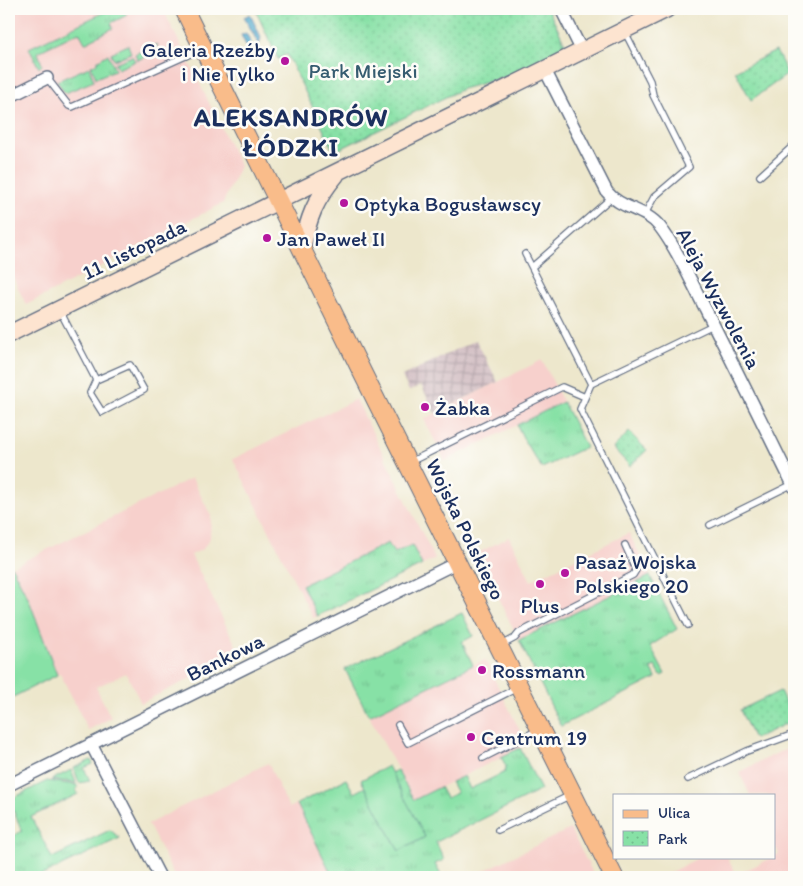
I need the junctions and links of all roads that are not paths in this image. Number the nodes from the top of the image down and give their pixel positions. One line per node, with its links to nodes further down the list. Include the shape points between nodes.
1 (184, 9): 5 (main road, Wojska Polskiego)
2 (561, 9): 6 (street)
3 (667, 9): 4 (main road, 11 Listopada)
4 (624, 30): 6 (main road, 11 Listopada); 15 (lane, via 689,167 654,197)
5 (203, 48): 8 (lane, via 72,107); 14 (main road, Wojska Polskiego)
6 (582, 51): 7 (main road, 11 Listopada)
7 (544, 70): 11 (main road, 11 Listopada); 13 (street, Aleja Wyzwolenia)
8 (47, 78): 9 (street)
9 (9, 97)
10 (794, 145): 12 (lane)
11 (339, 171): 14 (main road, 11 Listopada); 16 (main road, via 311,214)
12 (760, 176)
13 (612, 197): 15 (street, Aleja Wyzwolenia, via 618,203); 18 (lane)
14 (278, 200): 16 (main road, Wojska Polskiego); 19 (main road, 11 Listopada)
15 (645, 214): 20 (street, Aleja Wyzwolenia, via 660,228 683,265)
16 (302, 250): 25 (main road, Wojska Polskiego)
17 (525, 254): 18 (lane)
18 (532, 267): 23 (lane)
19 (59, 310): 21 (main road, 11 Listopada); 22 (lane)
20 (713, 325): 23 (lane); 26 (street, Aleja Wyzwolenia)
21 (9, 334)
22 (96, 380): 22 (lane, via 130,365 144,390 102,412 90,393)
23 (591, 384): 24 (lane)
24 (585, 398): 25 (lane, via 562,387); 30 (lane, via 580,408)
25 (408, 463): 29 (main road, Wojska Polskiego)
26 (794, 486): 27 (lane)
27 (710, 525)
28 (626, 545): 31 (lane, via 636,570 633,575 519,633)
29 (458, 562): 31 (main road, Wojska Polskiego); 36 (street, Bankowa)
30 (688, 625)
31 (499, 647): 32 (main road, Wojska Polskiego)
32 (519, 687): 33 (lane, via 408,743); 34 (main road, Wojska Polskiego)
33 (398, 725)
34 (540, 730): 37 (lane); 40 (main road, Wojska Polskiego)
35 (794, 734): 38 (lane, via 747,751)
36 (91, 744): 39 (street, Bankowa); 42 (street)
37 (483, 758)
38 (688, 779)
39 (9, 785)
40 (573, 794): 41 (lane); 43 (main road, Wojska Polskiego)
41 (498, 830)
42 (160, 877)
43 (614, 877)

